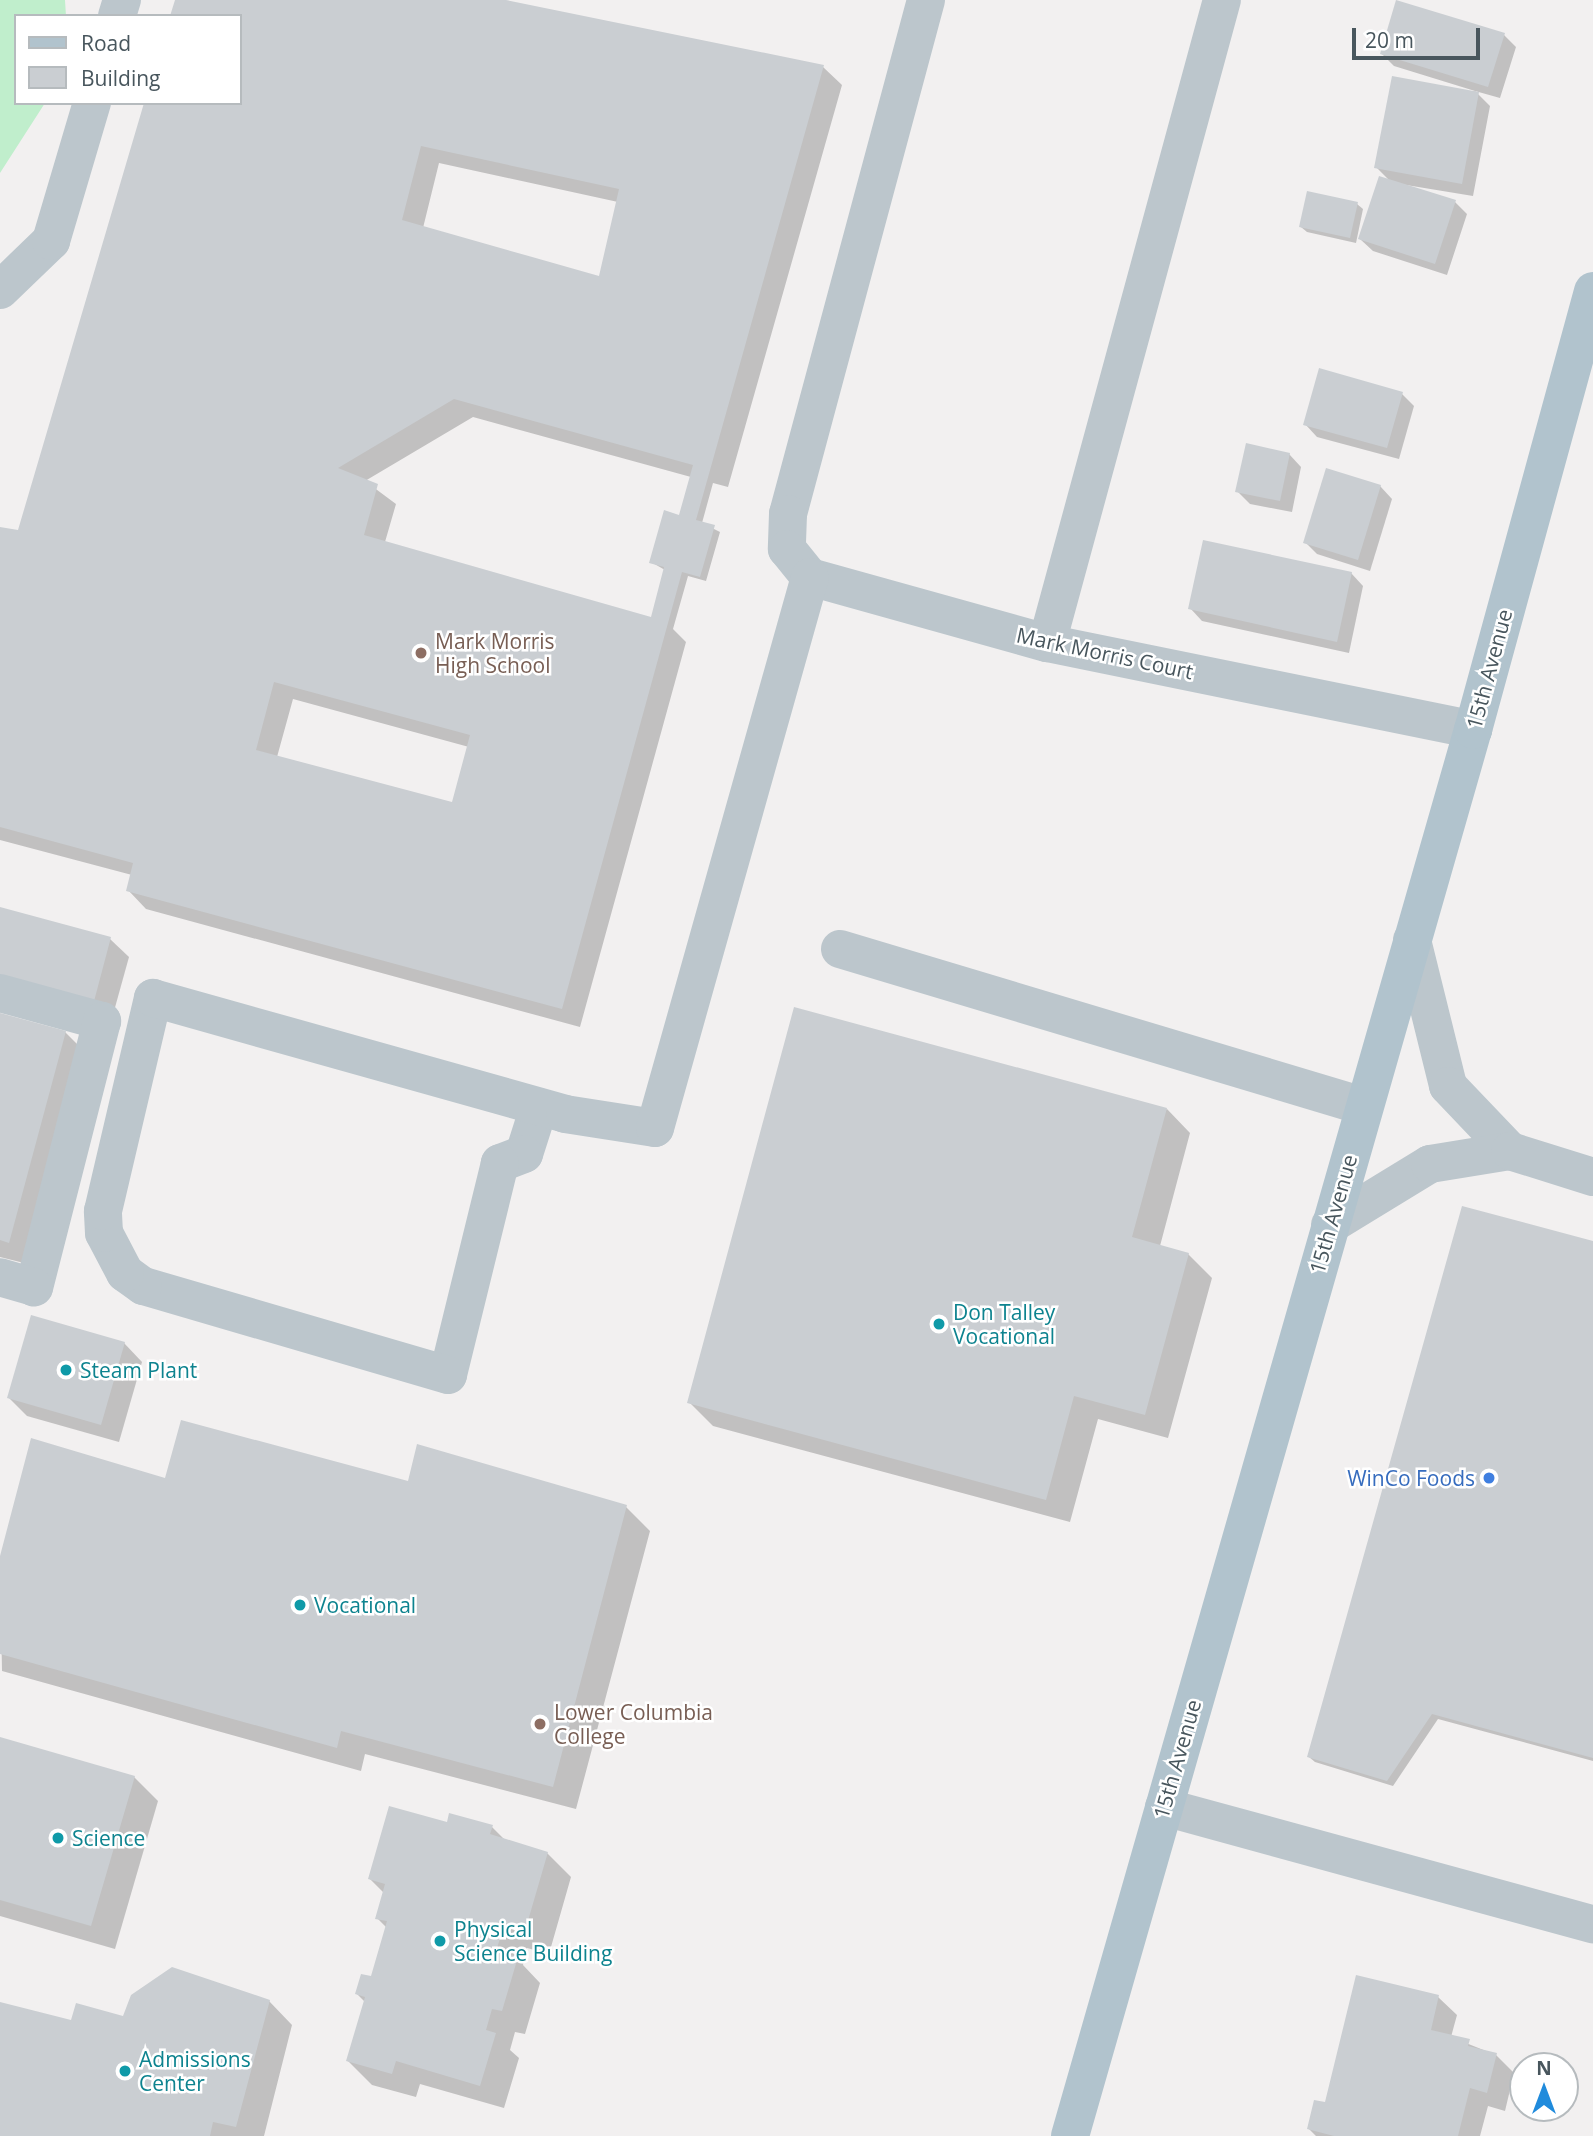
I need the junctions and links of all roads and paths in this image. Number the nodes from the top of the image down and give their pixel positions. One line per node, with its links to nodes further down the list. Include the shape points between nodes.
1 (926, 0): 6 (lane, via 788,514 787,549)
2 (1222, 0): 7 (lane)
3 (91, 105): 4 (lane, via 51,242)
4 (0, 290)
5 (1593, 291): 8 (main road, 15th Avenue)
6 (810, 577): 7 (lane, Mark Morris Court); 13 (lane, via 656,1128)
7 (1047, 643): 8 (lane, Mark Morris Court)
8 (1472, 730): 9 (main road, 15th Avenue)
9 (1412, 940): 12 (main road, 15th Avenue); 14 (lane, via 1448,1086)
10 (839, 949): 12 (lane)
11 (0, 993): 17 (lane, via 102,1021 34,1287)
12 (1363, 1106): 16 (main road, 15th Avenue)
13 (539, 1107): 13 (lane, via 153,998 103,1211 104,1233 125,1273 143,1286 448,1376 500,1163 524,1154)
14 (1510, 1151): 15 (lane); 16 (lane, via 1430,1164)
15 (1593, 1177)
16 (1330, 1225): 18 (main road, 15th Avenue)
17 (0, 1277)
18 (1164, 1807): 19 (lane); 20 (main road, 15th Avenue)
19 (1593, 1924)
20 (1070, 2136)

